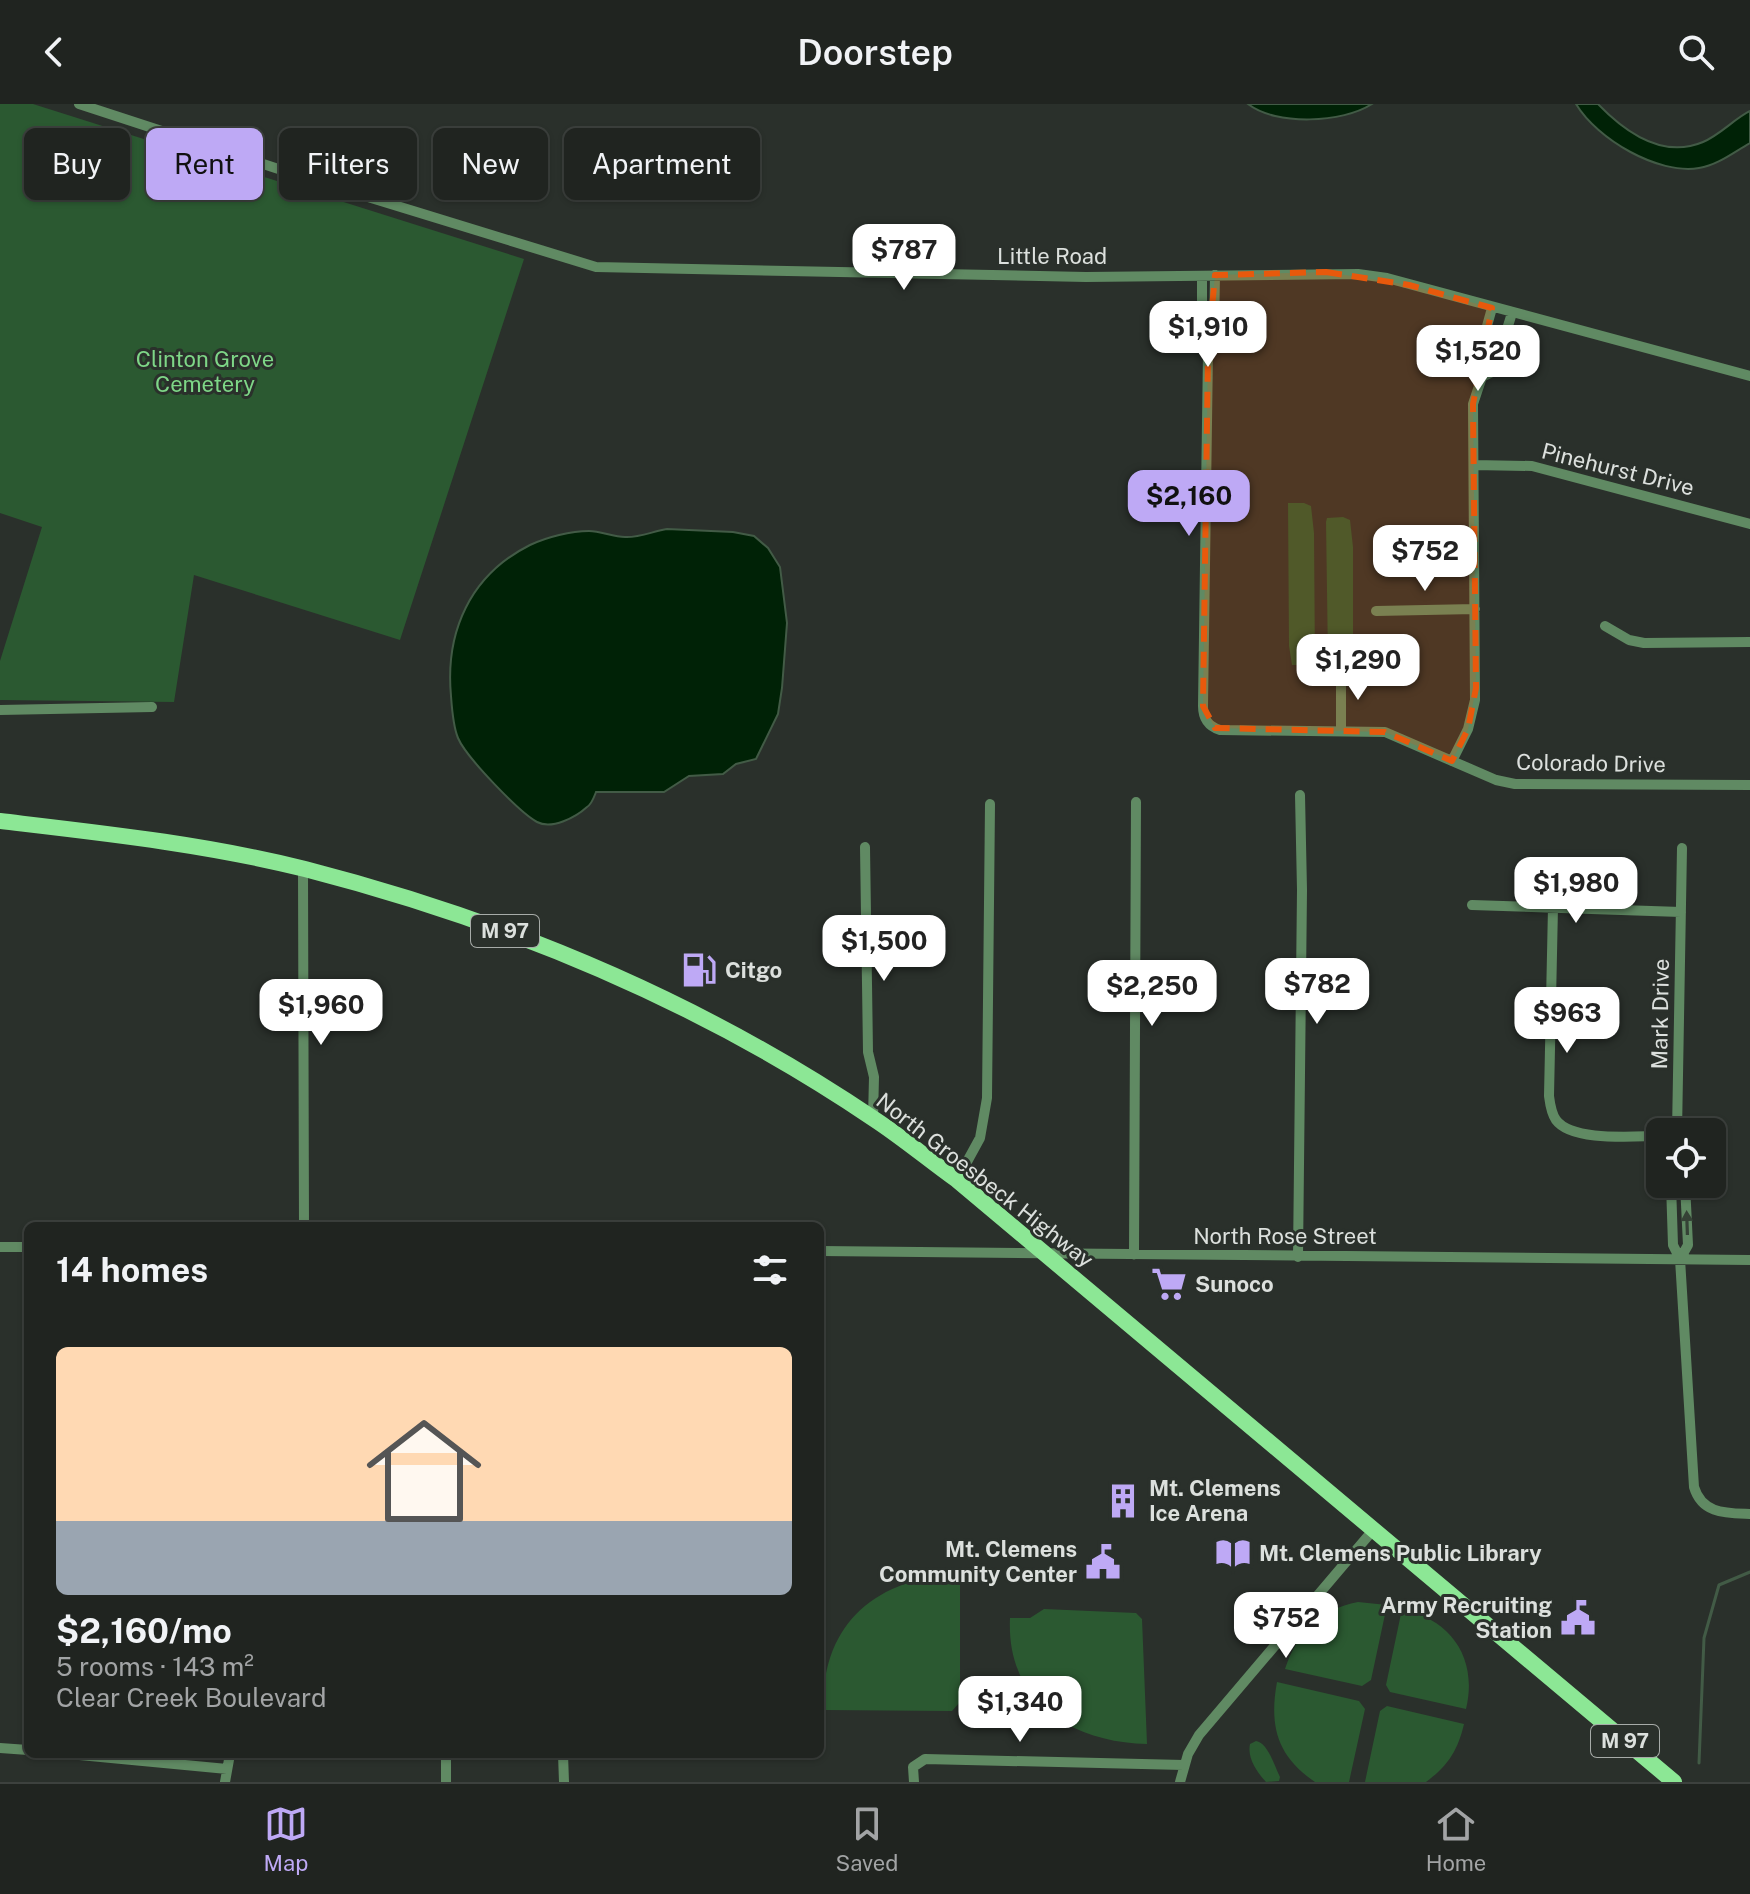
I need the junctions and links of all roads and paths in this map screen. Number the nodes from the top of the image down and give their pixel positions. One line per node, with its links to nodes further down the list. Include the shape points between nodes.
1 (79, 104): 3 (street, Little Road, via 596,267)
2 (1215, 275): 3 (street, Little Road); 4 (street, Little Road, via 1358,274); 5 (street)
3 (1202, 276): 5 (street)
4 (1492, 308): 6 (street, Little Road); 7 (street)
5 (1208, 310): 20 (street, Colorado Drive, via 1203,337 1208,352 1205,720 1220,730)
6 (1512, 313): 8 (street); 9 (street, Little Road)
7 (1481, 345): 8 (street); 10 (street, via 1475,369)
8 (1501, 350): 10 (street, via 1494,371)
9 (1750, 376)
10 (1482, 377): 11 (street, via 1473,404)
11 (1474, 465): 12 (street, Pinehurst Drive, via 1532,466); 13 (street)
12 (1750, 524)
13 (1475, 609): 14 (street); 21 (street, via 1475,700)
14 (1376, 611)
15 (1605, 626): 16 (street, via 1644,643)
16 (1750, 642)
17 (1341, 673): 20 (street)
18 (152, 707): 19 (street)
19 (0, 710)
20 (1341, 731): 21 (street, Colorado Drive, via 1385,732)
21 (1452, 761): 22 (street, Colorado Drive, via 1515,784)
22 (1750, 785)
23 (1300, 795): 45 (street)
24 (1136, 802): 44 (street)
25 (990, 804): 36 (street, via 987,1098 980,1138)
26 (0, 821): 29 (main road, North Groesbeck Highway / M 97, via 166,842)
27 (865, 847): 33 (street)
28 (1682, 848): 32 (street, Mark Drive)
29 (303, 869): 33 (main road, North Groesbeck Highway / M 97, via 475,919 598,968 727,1031); 39 (street)
30 (1472, 905): 31 (street)
31 (1553, 907): 32 (street); 35 (street, via 1549,1096 1555,1119 1580,1133)
32 (1681, 912): 34 (street, Mark Drive)
33 (873, 1118): 36 (main road, North Groesbeck Highway / M 97)
34 (1677, 1118)
35 (1646, 1135)
36 (957, 1180): 43 (main road, North Groesbeck Highway / M 97)
37 (1671, 1198): 46 (street, via 1673,1245)
38 (1686, 1198): 46 (street, one-way to 38, via 1688,1245)
39 (304, 1222)
40 (0, 1247): 41 (street)
41 (24, 1247)
42 (824, 1251): 43 (street, North Rose Street)
43 (1045, 1253): 44 (street, North Rose Street); 49 (main road, North Groesbeck Highway / M 97)
44 (1134, 1255): 45 (street, North Rose Street)
45 (1298, 1257): 46 (street, North Rose Street)
46 (1680, 1259): 47 (street, North Rose Street); 48 (street, via 1694,1487 1702,1503 1714,1511)
47 (1750, 1260)
48 (1750, 1514)
49 (1374, 1529): 56 (street, via 1199,1735); 63 (main road, North Groesbeck Highway / M 97)
50 (0, 1748): 51 (street)
51 (24, 1750)
52 (111, 1758): 57 (street)
53 (229, 1758): 57 (street)
54 (446, 1758): 59 (street)
55 (563, 1758): 60 (street)
56 (1184, 1765): 61 (street, via 925,1759 913,1767); 62 (street)
57 (227, 1769): 58 (street)
58 (225, 1782)
59 (446, 1782)
60 (564, 1782)
61 (914, 1782)
62 (1180, 1782)
63 (1674, 1782)

